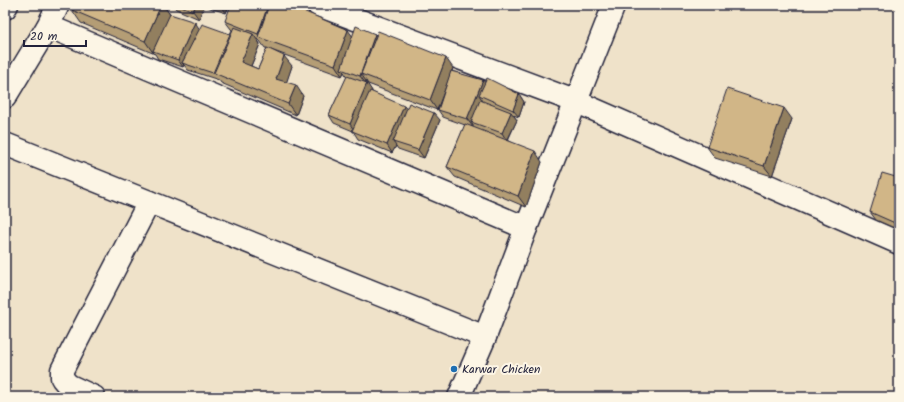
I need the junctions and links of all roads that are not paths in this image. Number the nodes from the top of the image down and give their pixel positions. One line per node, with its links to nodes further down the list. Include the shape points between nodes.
1 (7, 5): 5 (street)
2 (58, 5): 6 (street)
3 (318, 5): 8 (street)
4 (614, 5): 8 (street)
5 (5, 8)
6 (48, 26): 7 (street); 11 (street)
7 (5, 97)
8 (577, 102): 11 (street); 12 (street)
9 (5, 144): 10 (street)
10 (149, 202): 13 (street); 14 (street, via 62,370 62,378 68,385)
11 (526, 228): 13 (street)
12 (899, 243)
13 (485, 337): 15 (street)
14 (94, 397)
15 (459, 397)

